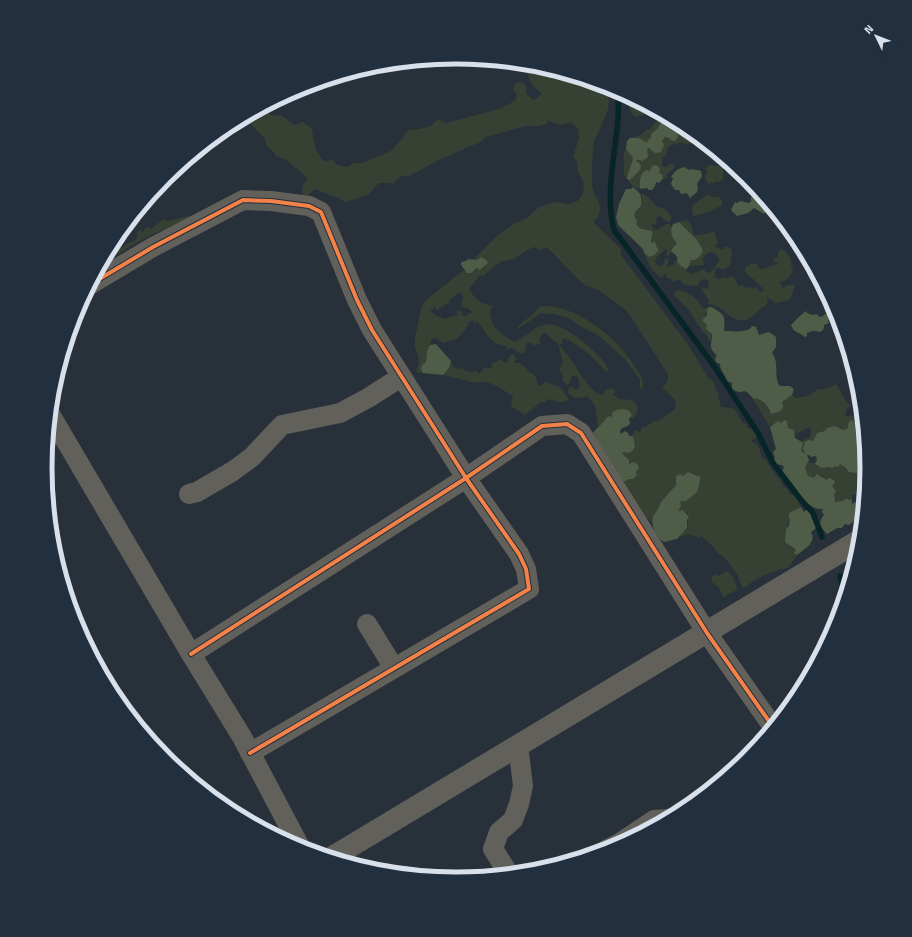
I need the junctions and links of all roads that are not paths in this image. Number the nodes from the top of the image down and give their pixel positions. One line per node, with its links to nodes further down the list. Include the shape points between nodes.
1 (100, 279): 2 (street, via 153,247 242,200 309,206 321,212 357,300)
2 (401, 377): 4 (street); 5 (street, via 340,413 282,425 252,456 233,471)
3 (55, 422): 9 (street)
4 (466, 478): 8 (street, via 542,426 566,424 581,433); 9 (street); 10 (street, via 519,554 526,569 529,589)
5 (189, 494)
6 (852, 545): 8 (street)
7 (367, 624): 10 (street)
8 (707, 633): 11 (street); 12 (street)
9 (191, 654): 13 (street)
10 (394, 668): 13 (street)
11 (770, 723)
12 (518, 745): 15 (street); 16 (street, via 523,786 519,804 513,820 499,832 493,849)
13 (250, 753): 14 (street)
14 (296, 840)
15 (337, 855)
16 (506, 869)

